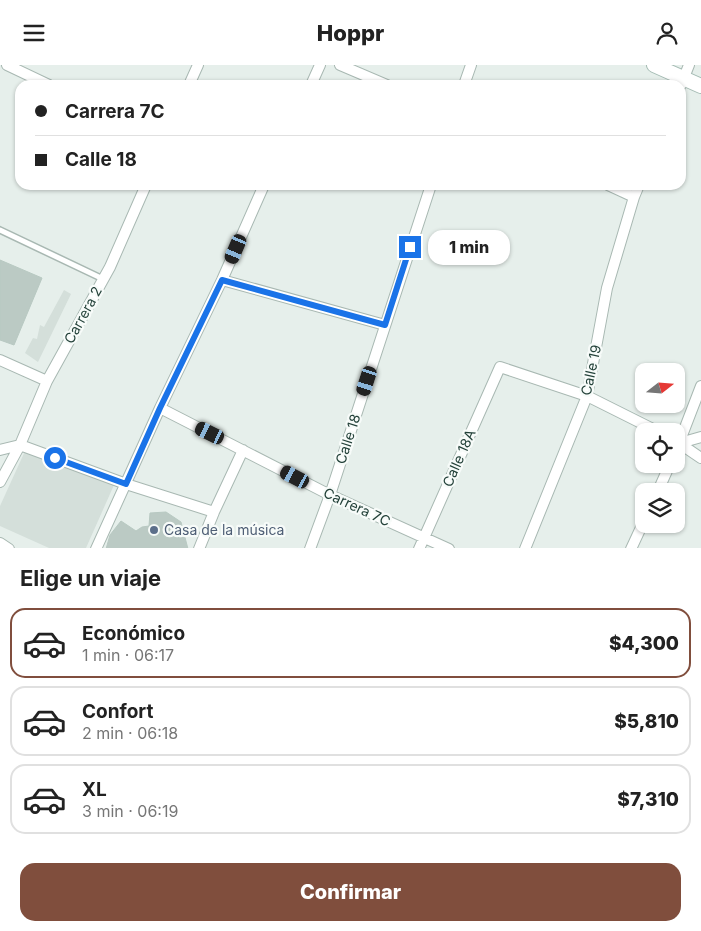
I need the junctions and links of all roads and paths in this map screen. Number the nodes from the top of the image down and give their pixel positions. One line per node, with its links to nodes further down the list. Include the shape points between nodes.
1 (7, 65): 8 (street)
2 (198, 65): 9 (street)
3 (320, 65): 10 (street)
4 (340, 65): 11 (street)
5 (471, 65): 12 (street)
6 (654, 65): 7 (street)
7 (684, 76): 13 (street)
8 (38, 80)
9 (191, 80)
10 (313, 80)
11 (375, 80)
12 (466, 80)
13 (701, 86)
14 (144, 190): 21 (street, Carrera 2)
15 (262, 190): 22 (street)
16 (429, 190): 23 (street, Calle 18)
17 (619, 190): 19 (street)
18 (637, 190): 19 (street, Calle 19)
19 (634, 197): 27 (street, Calle 19, via 607,288)
20 (0, 230): 21 (lane)
21 (103, 279): 25 (street, Carrera 2)
22 (222, 280): 23 (street); 28 (street)
23 (385, 325): 40 (street, Calle 18)
24 (0, 360): 25 (street)
25 (47, 381): 33 (street, Carrera 2)
26 (701, 386): 30 (street)
27 (586, 396): 29 (street); 43 (street, Calle 18A, via 500,367); 49 (street, Calle 19)
28 (160, 408): 36 (street, Carrera 7C); 39 (street)
29 (641, 423)
30 (685, 427)
31 (701, 437): 32 (street)
32 (685, 443)
33 (20, 445): 35 (street); 38 (street, Carrera 2); 39 (street)
34 (685, 449): 37 (street)
35 (0, 450)
36 (243, 450): 40 (street, Carrera 7C); 41 (street)
37 (701, 458)
38 (0, 482)
39 (126, 484): 41 (street); 44 (street)
40 (330, 495): 43 (street, Carrera 7C); 46 (street, Calle 18)
41 (214, 512): 45 (street)
42 (638, 533): 50 (street)
43 (424, 537): 47 (street, Calle 18A); 48 (street, Carrera 7C)
44 (96, 548)
45 (199, 548)
46 (310, 548)
47 (419, 548)
48 (447, 548)
49 (525, 548)
50 (631, 548)

